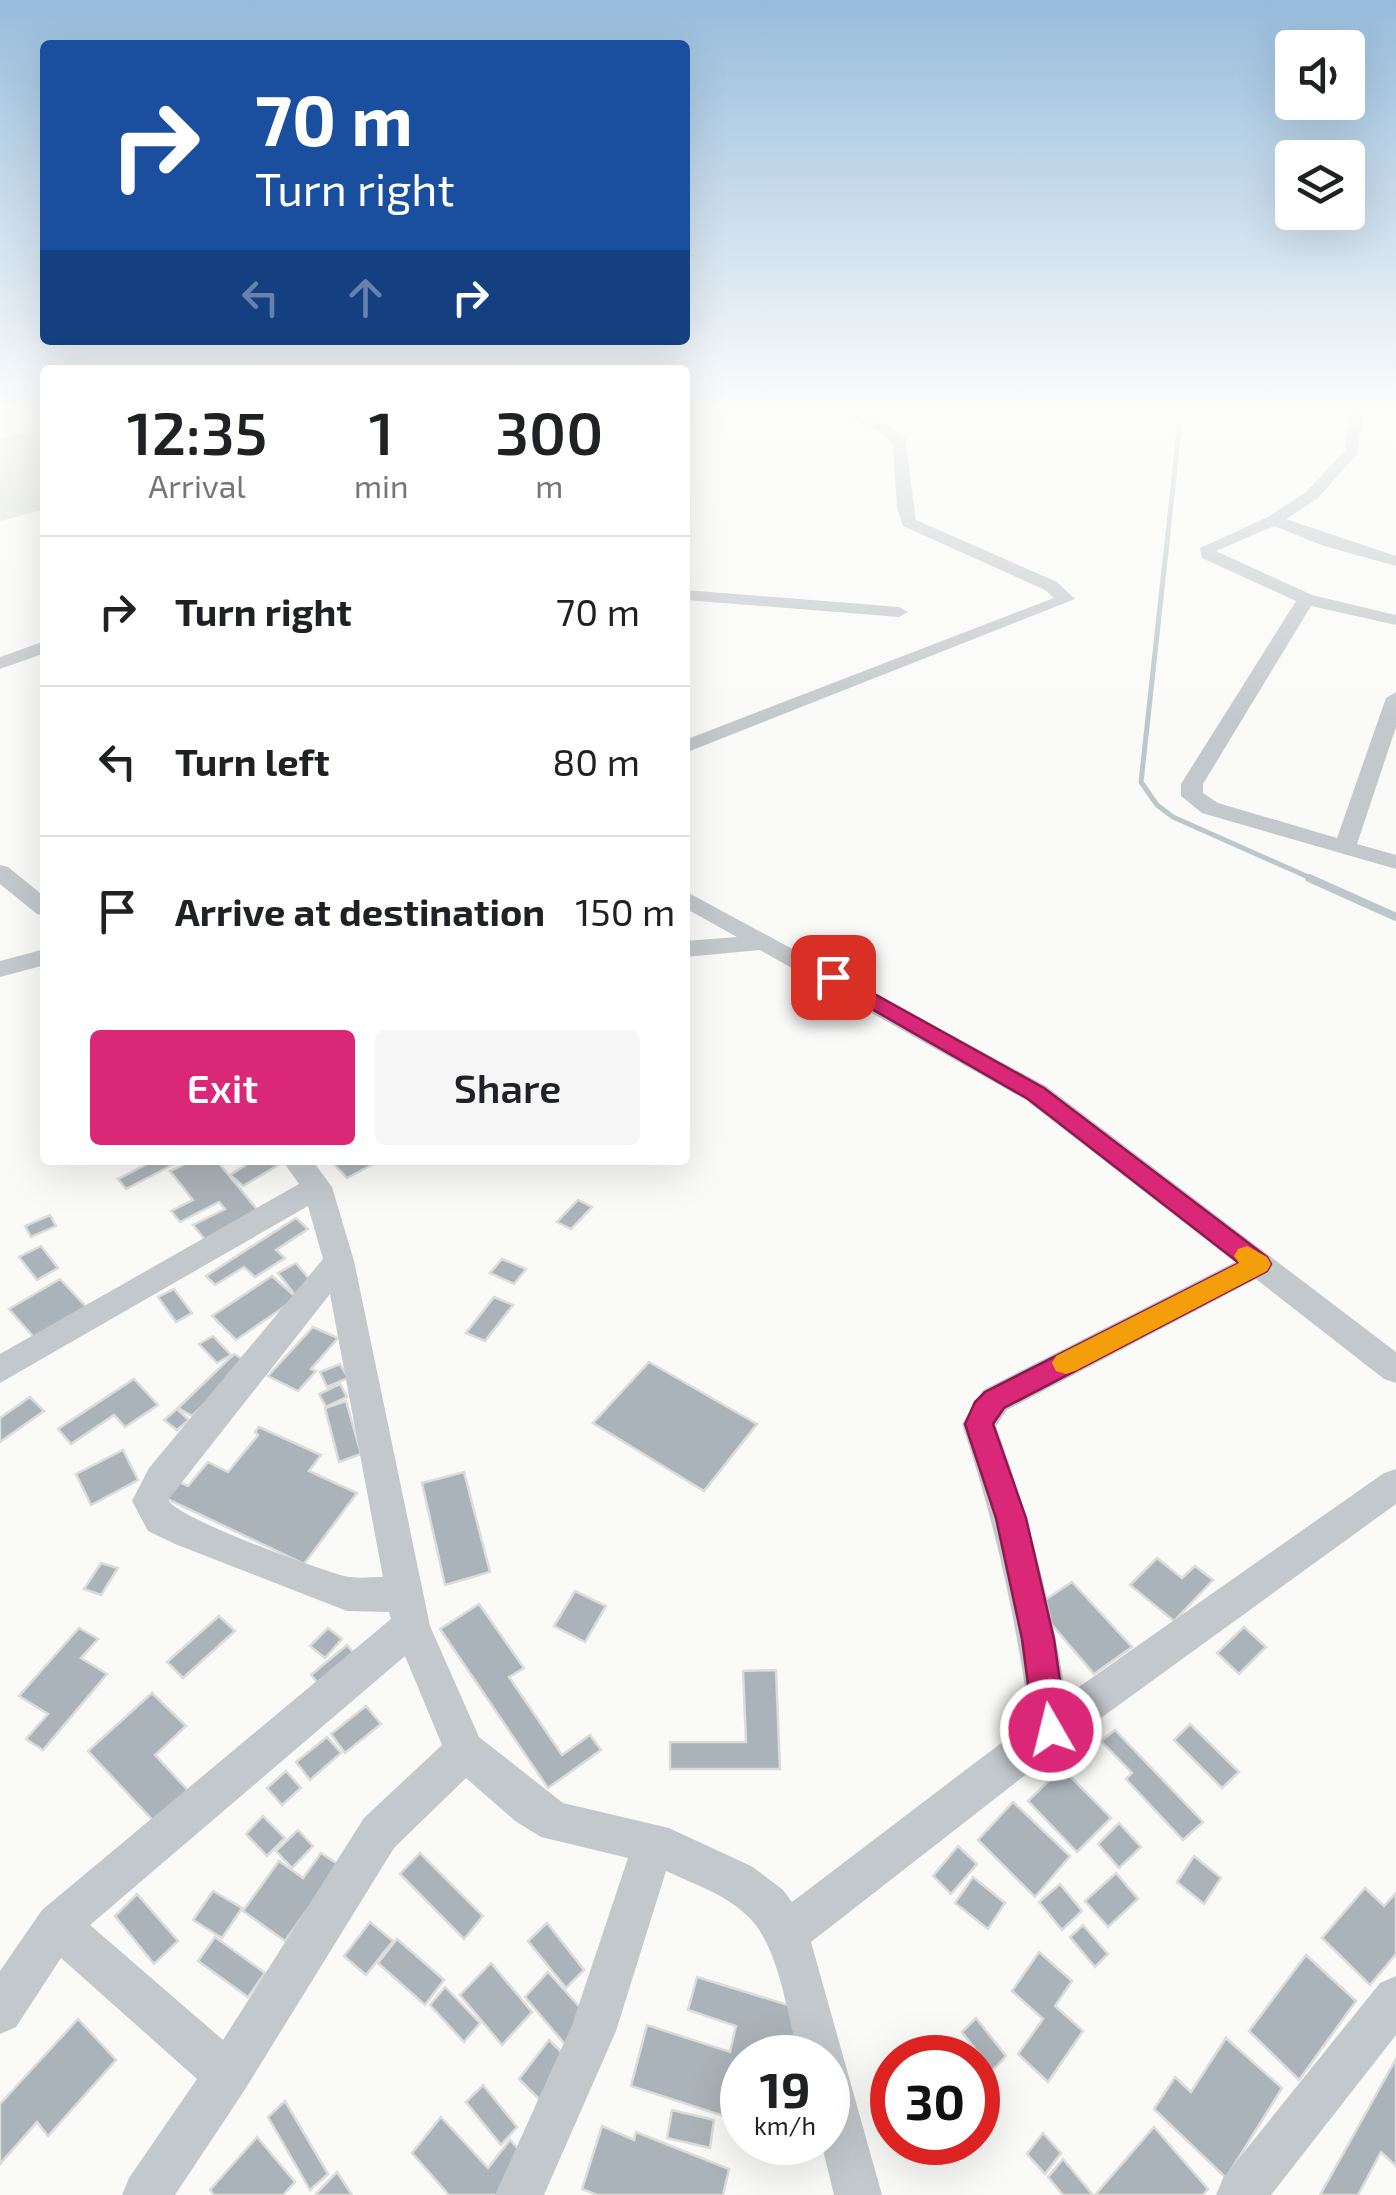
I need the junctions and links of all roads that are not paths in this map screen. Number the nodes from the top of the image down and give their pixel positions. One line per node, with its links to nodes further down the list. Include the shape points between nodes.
1 (905, 515): 14 (street, via 909,524 1051,586 1066,599)
2 (1281, 515): 3 (street)
3 (1274, 520): 4 (street); 8 (street, via 1212,545 1208,554)
4 (1337, 544): 5 (street); 6 (street)
5 (1396, 547)
6 (1396, 561)
7 (690, 595): 9 (street)
8 (1306, 599): 10 (street); 15 (street, via 1192,784 1192,796 1210,808)
9 (899, 612)
10 (1396, 620)
11 (40, 649): 12 (street)
12 (0, 663)
13 (1396, 698): 15 (street)
14 (690, 746)
15 (1345, 846): 16 (street)
16 (1396, 862)
17 (0, 872): 19 (street)
18 (690, 901): 20 (street)
19 (40, 905)
20 (768, 942): 21 (street); 26 (street, via 1036,1093)
21 (690, 949)
22 (40, 958): 23 (street)
23 (0, 969)
24 (306, 1174): 25 (street); 27 (street)
25 (339, 1261): 30 (street); 30 (street, via 160,1479 150,1501 161,1520 188,1533 347,1594)
26 (1258, 1264): 28 (street); 31 (street, via 985,1410 979,1424 1011,1518)
27 (0, 1370)
28 (1396, 1370)
29 (1396, 1484): 31 (street)
30 (408, 1610): 32 (street); 34 (street)
31 (1051, 1730): 35 (street)
32 (465, 1752): 33 (street, via 556,1822); 39 (street, via 379,1834)
33 (654, 1843): 35 (street, via 738,1882 768,1905); 42 (street, via 593,2030)
34 (57, 1925): 37 (street); 39 (street)
35 (787, 1933): 38 (street)
36 (1396, 1998): 44 (street)
37 (0, 2010)
38 (816, 2035)
39 (228, 2076): 41 (street)
40 (850, 2164): 43 (street)
41 (146, 2195)
42 (519, 2195)
43 (858, 2195)
44 (1240, 2195)

